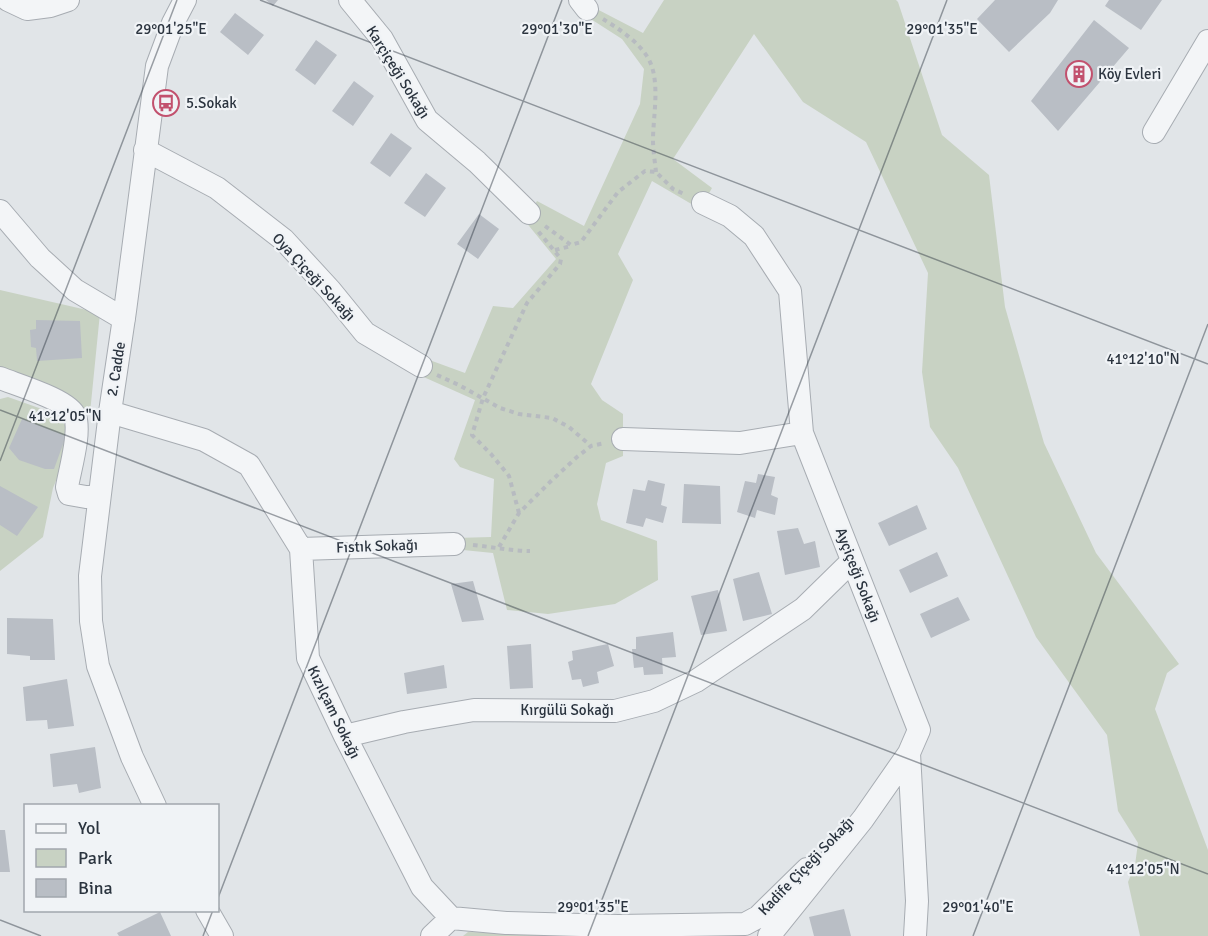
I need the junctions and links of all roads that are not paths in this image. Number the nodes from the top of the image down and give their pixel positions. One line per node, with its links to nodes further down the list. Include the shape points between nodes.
1 (8, 0): 2 (street, via 27,9)
2 (68, 0)
3 (185, 0): 7 (street, 2. Cadde, via 157,66)
4 (350, 0): 10 (street, Karçiçeği Sokağı, via 382,39 426,120 477,162)
5 (1208, 40): 6 (street)
6 (1154, 132)
7 (146, 150): 11 (street, 2. Cadde); 12 (street, Oya Çiçeği Sokağı, via 217,188 275,233 365,333)
8 (703, 203): 15 (street, Ayçiçeği Sokağı, via 730,216 754,236 790,291)
9 (0, 211): 11 (street, via 40,258 75,290)
10 (529, 213)
11 (124, 319): 14 (street, 2. Cadde)
12 (421, 366)
13 (0, 378): 17 (street, via 64,405 75,415 66,487 69,494)
14 (110, 412): 17 (street, 2. Cadde); 19 (street, Kızılçam Sokağı, via 204,440 249,465)
15 (802, 433): 16 (street, via 740,443); 20 (street, Ayçiçeği Sokağı)
16 (623, 439)
17 (99, 497): 23 (street, 2. Cadde, via 90,576 98,666)
18 (454, 543): 19 (street, Fıstık Sokağı)
19 (301, 549): 21 (street, Kızılçam Sokağı, via 308,658)
20 (852, 561): 21 (street, Kırgülü Sokağı, via 803,609 696,681 654,701 615,711 474,710); 22 (street, Ayçiçeği Sokağı, via 918,730)
21 (345, 736): 25 (street, Kızılçam Sokağı, via 422,886)
22 (909, 753): 25 (street, Kadife Çiçeği Sokağı, via 815,860 759,917 744,924 618,926); 28 (street, Ayçiçeği Sokağı, via 863,819); 29 (street, via 917,902)
23 (154, 804)
24 (208, 912): 26 (street)
25 (451, 918): 27 (street)
26 (222, 936)
27 (432, 936)
28 (769, 936)
29 (915, 936)

